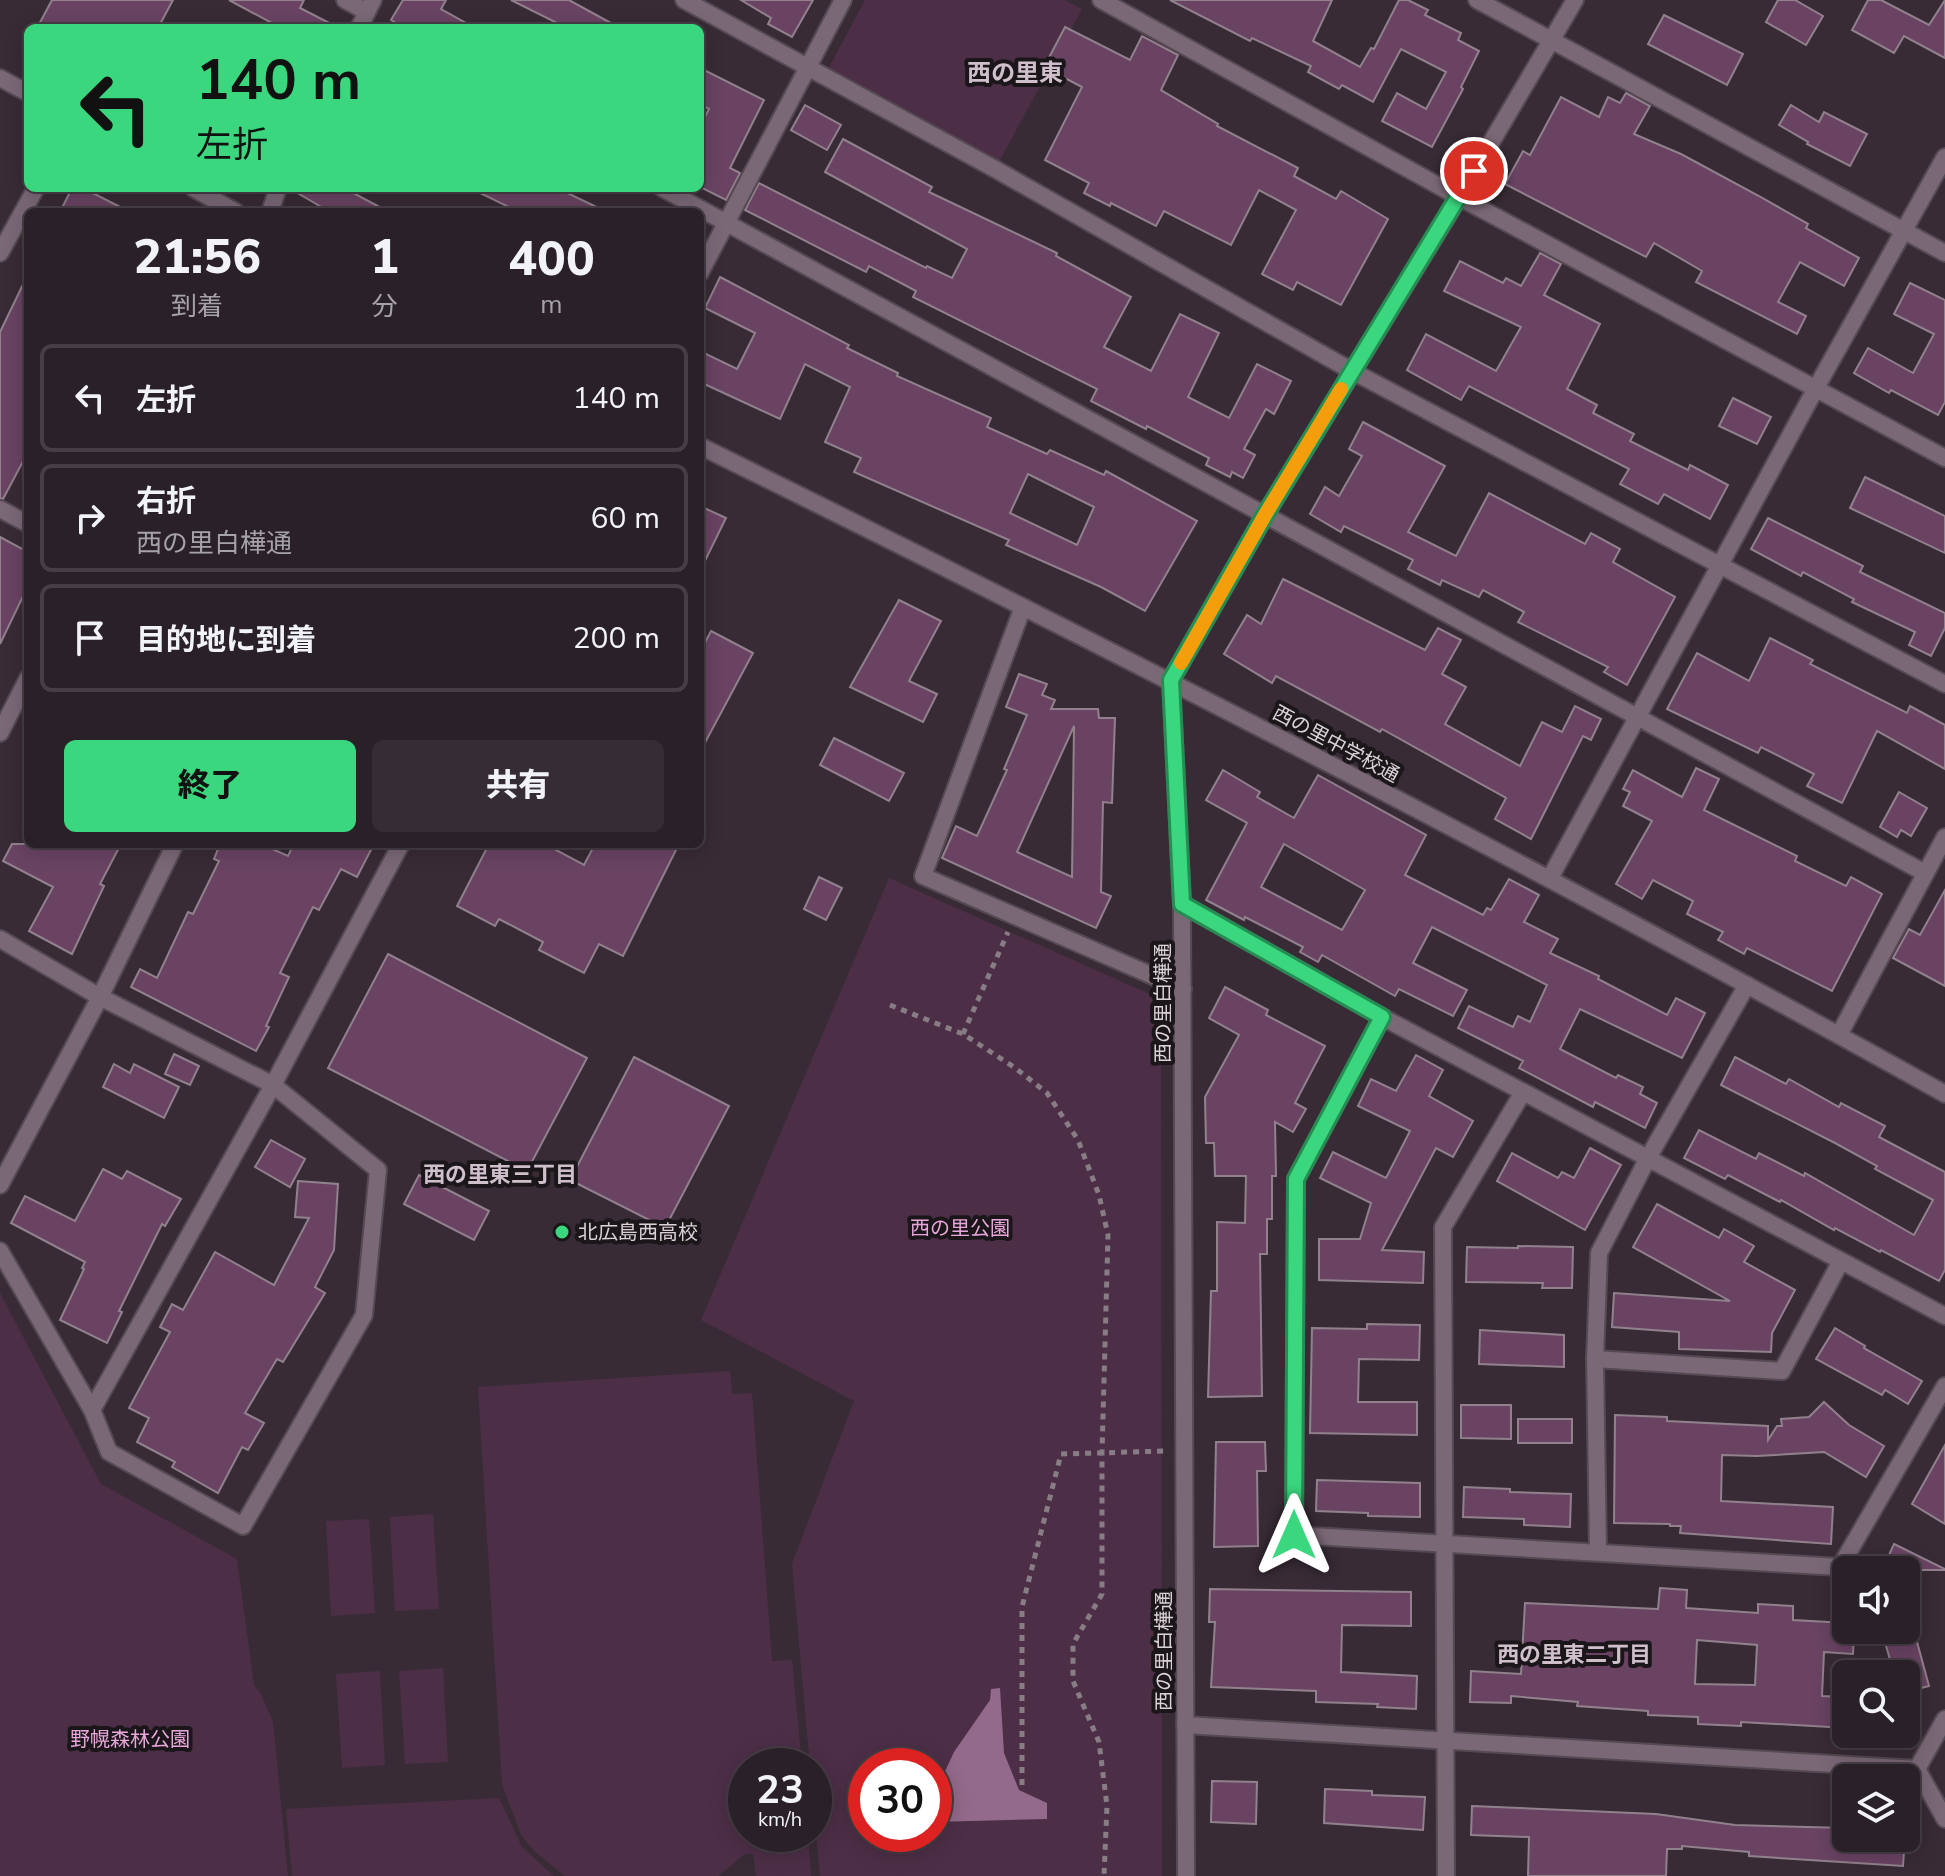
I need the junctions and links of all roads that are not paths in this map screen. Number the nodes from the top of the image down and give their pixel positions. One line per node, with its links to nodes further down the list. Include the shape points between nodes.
1 (345, 0): 7 (street)
2 (684, 0): 9 (street)
3 (843, 0): 9 (street)
4 (1101, 0): 15 (street)
5 (1477, 0): 8 (street)
6 (1575, 0): 8 (street)
7 (365, 18)
8 (1551, 40): 15 (street); 21 (street)
9 (807, 67): 20 (street); 25 (street)
10 (0, 78): 11 (street)
11 (24, 91)
12 (1945, 157): 21 (street)
13 (200, 192): 16 (street)
14 (669, 192): 17 (street)
15 (1459, 197): 25 (street); 26 (street)
16 (229, 208)
17 (698, 208)
18 (24, 210): 22 (street)
19 (704, 211): 20 (street)
20 (725, 223): 24 (street); 30 (street)
21 (1904, 231): 23 (street); 26 (street)
22 (0, 253)
23 (1945, 253)
24 (704, 265)
25 (1352, 371): 30 (street); 32 (street)
26 (1816, 388): 28 (street); 32 (street)
27 (704, 448): 33 (street, 西の里中学校通)
28 (1945, 458)
29 (0, 509): 31 (street)
30 (1265, 515): 34 (street); 37 (street)
31 (24, 522)
32 (1720, 566): 35 (street); 37 (street)
33 (1023, 607): 34 (street, 西の里中学校通); 47 (street, via 923,876)
34 (1171, 680): 43 (street, 西の里中学校通); 44 (street, 西の里白樺通)
35 (1945, 684)
36 (24, 686): 38 (street)
37 (1637, 720): 42 (street); 43 (street)
38 (0, 733)
39 (1945, 837): 42 (street)
40 (173, 848): 48 (street)
41 (399, 848): 51 (street)
42 (1925, 873): 50 (street)
43 (1550, 878): 46 (street, 西の里中学校通)
44 (1182, 904): 47 (street, 西の里白樺通); 49 (street)
45 (0, 939): 48 (street)
46 (1747, 985): 50 (street, 西の里中学校通); 54 (street)
47 (1183, 989): 65 (street, 西の里白樺通)
48 (100, 997): 51 (street); 55 (street)
49 (1382, 1017): 52 (street); 62 (street, via 1296,1179 1294,1535)
50 (1839, 1035): 53 (street, 西の里中学校通)
51 (273, 1085): 61 (street); 61 (street, via 378,1170 364,1315 243,1526 109,1452)
52 (1523, 1092): 54 (street); 62 (street, via 1443,1227)
53 (1945, 1094)
54 (1648, 1158): 57 (street); 59 (street, via 1599,1253)
55 (0, 1185)
56 (0, 1251): 61 (street)
57 (1841, 1261): 58 (street); 59 (street, via 1782,1371)
58 (1945, 1316)
59 (1595, 1359): 63 (street)
60 (1945, 1386): 63 (street, via 1840,1567)
61 (92, 1410)
62 (1442, 1542): 63 (street); 66 (street)
63 (1598, 1552)
64 (1945, 1719): 68 (street)
65 (1185, 1725): 66 (street); 71 (street, 西の里白樺通)
66 (1447, 1740): 67 (street); 72 (street)
67 (1836, 1764)
68 (1920, 1764)
69 (1920, 1774): 70 (street)
70 (1945, 1819)
71 (1186, 1876)
72 (1446, 1876)

